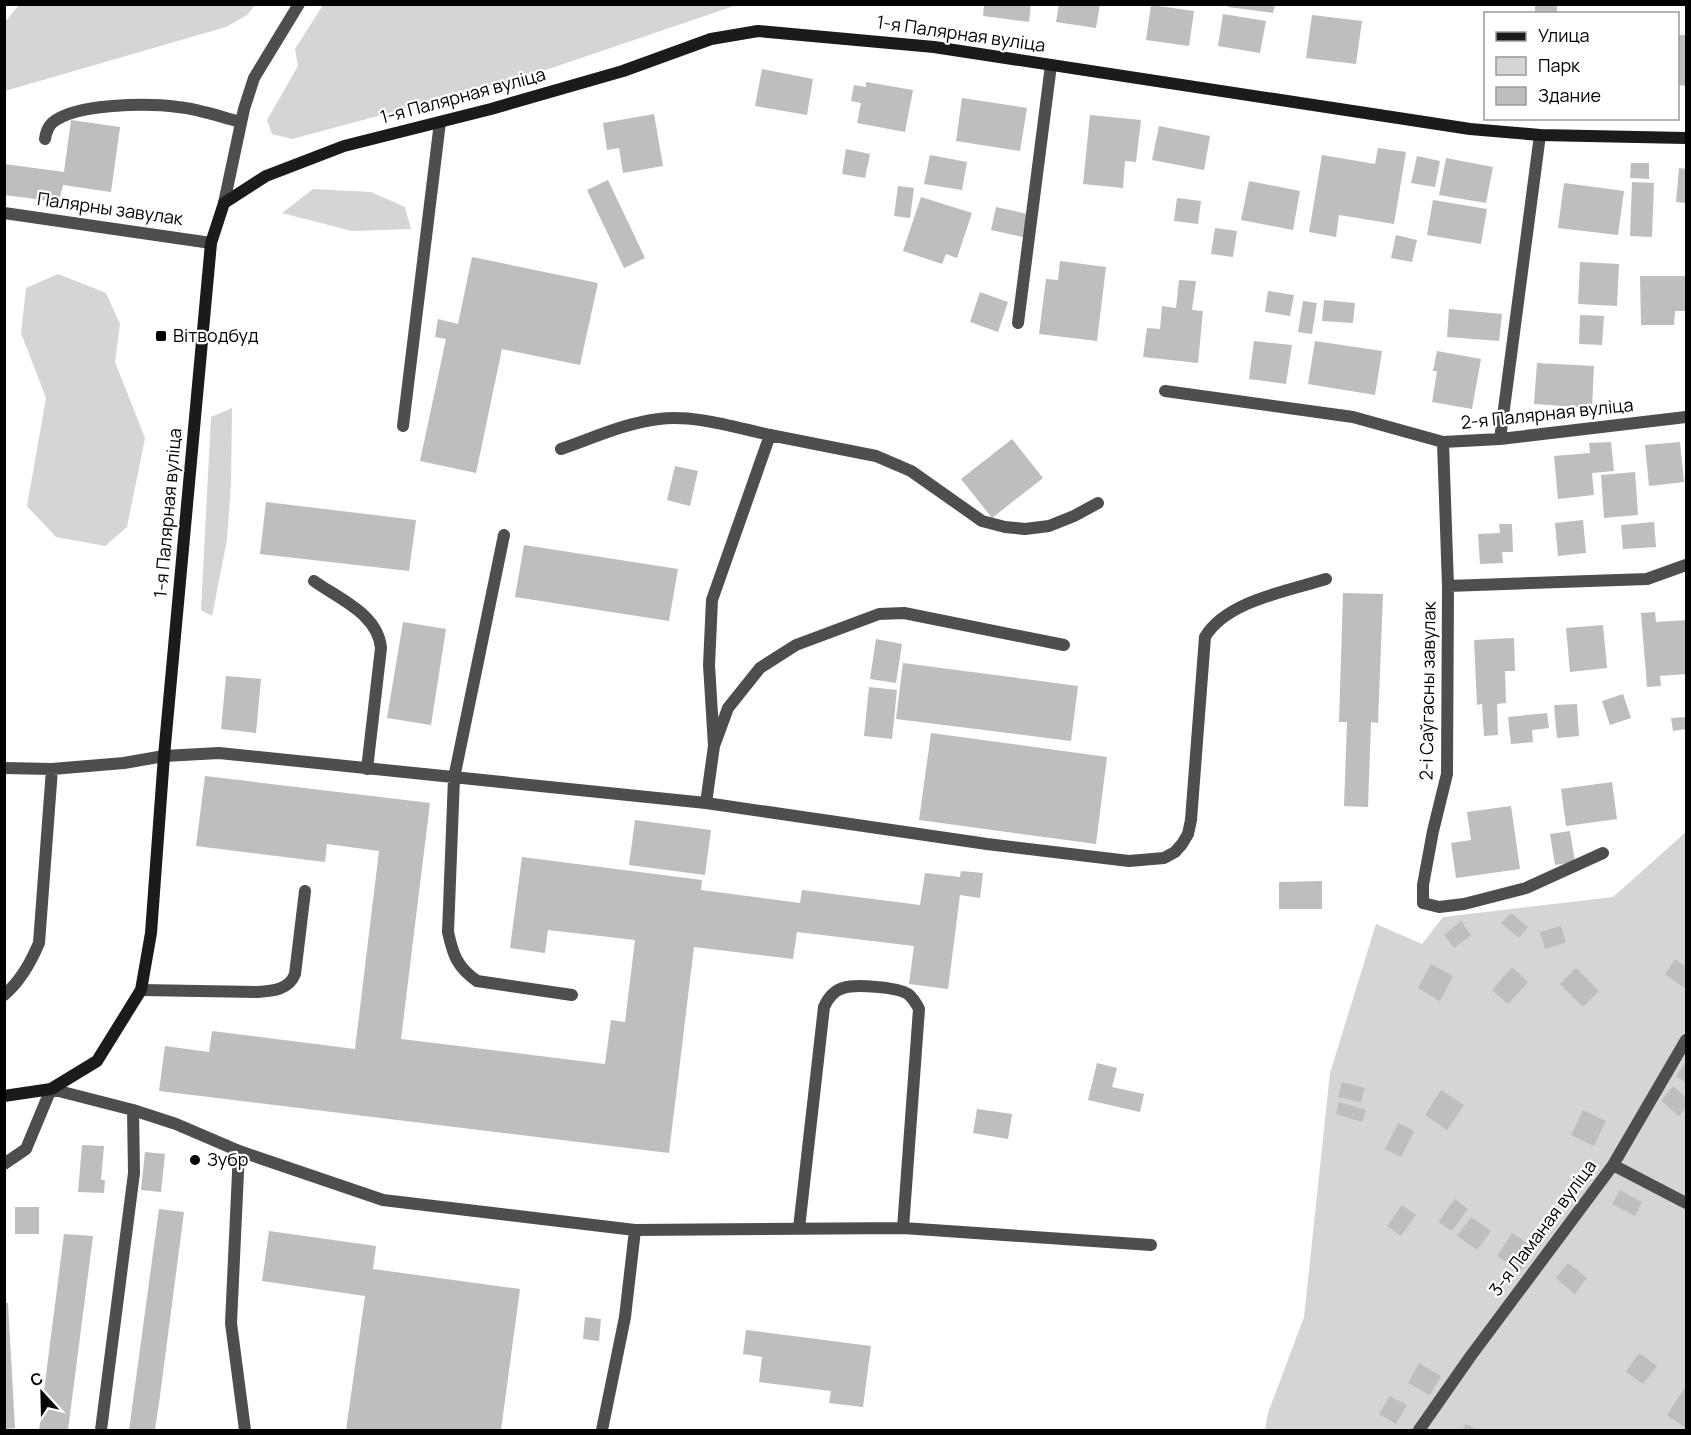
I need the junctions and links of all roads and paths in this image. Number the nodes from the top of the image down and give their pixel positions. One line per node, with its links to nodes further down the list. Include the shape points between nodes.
1 (299, 4): 3 (street, via 254,78)
2 (1051, 65): 4 (street, 1-я Палярная вуліца, via 934,47 758,31 711,39 623,71); 5 (street, 1-я Палярная вуліца, via 1384,117); 11 (street)
3 (241, 122): 7 (street, via 180,107 108,106 59,118 47,129); 8 (street)
4 (441, 122): 8 (street, 1-я Палярная вуліца, via 344,146 266,176); 14 (street)
5 (1540, 135): 6 (street, 1-я Палярная вуліца); 16 (street)
6 (1686, 138)
7 (45, 139)
8 (224, 204): 10 (street, 1-я Палярная вуліца)
9 (4, 213): 10 (street, Палярны завулак)
10 (211, 243): 27 (street, 1-я Палярная вуліца)
11 (1018, 323)
12 (1165, 391): 17 (street, 2-я Палярная вуліца, via 1353,417)
13 (1686, 417): 16 (street, 2-я Палярная вуліца)
14 (403, 426)
15 (770, 435): 18 (street, via 691,419 660,418); 19 (street, via 876,456 912,471 982,521 1005,527 1048,526); 26 (street, via 712,600 709,665)
16 (1500, 439): 17 (street, 2-я Палярная вуліца)
17 (1443, 442): 24 (street, 2-і Саўгасны завулак)
18 (561, 449)
19 (1098, 503)
20 (504, 535): 31 (street)
21 (1686, 565): 24 (street, 2-і Саўгасны завулак, via 1647,579)
22 (1326, 579): 32 (street, via 1240,606 1210,627 1205,637 1191,820 1182,844 1164,858 1129,861 987,844)
23 (314, 581): 30 (street, via 367,617 380,638)
24 (1448, 586): 33 (street, 2-і Саўгасны завулак, via 1447,774 1433,831 1423,903 1439,908 1526,888)
25 (1064, 645): 26 (street, via 904,613 879,614 796,645 760,668 729,708)
26 (714, 747): 32 (street)
27 (164, 756): 29 (street); 30 (street, via 219,753); 35 (street, 1-я Палярная вуліца, via 151,933)
28 (4, 768): 29 (street)
29 (52, 769): 36 (street, via 39,943 30,963)
30 (367, 769): 31 (street)
31 (454, 778): 32 (street); 37 (street, via 448,932 457,962 477,981)
32 (706, 803)
33 (1603, 853)
34 (305, 891): 35 (street, via 295,974 287,985 270,992)
35 (141, 990): 39 (street, 1-я Палярная вуліца, via 97,1061)
36 (4, 995)
37 (572, 995)
38 (1686, 1040): 44 (street, 3-я Ламаная вуліца)
39 (51, 1089): 40 (street, 1-я Палярная вуліца); 41 (street); 43 (street, via 26,1149)
40 (4, 1096)
41 (133, 1110): 42 (street); 50 (street, via 134,1173)
42 (239, 1151): 48 (street, via 383,1200); 51 (street, via 231,1323)
43 (4, 1164)
44 (1613, 1165): 45 (street); 53 (street, 3-я Ламаная вуліца)
45 (1686, 1203)
46 (799, 1228): 47 (street); 47 (street, via 824,1007 836,991 854,986 898,990 908,994 919,1009); 48 (street)
47 (903, 1228): 49 (street)
48 (635, 1230): 52 (street, via 625,1317)
49 (1151, 1245)
50 (101, 1431)
51 (245, 1431)
52 (602, 1431)
53 (1419, 1431)

